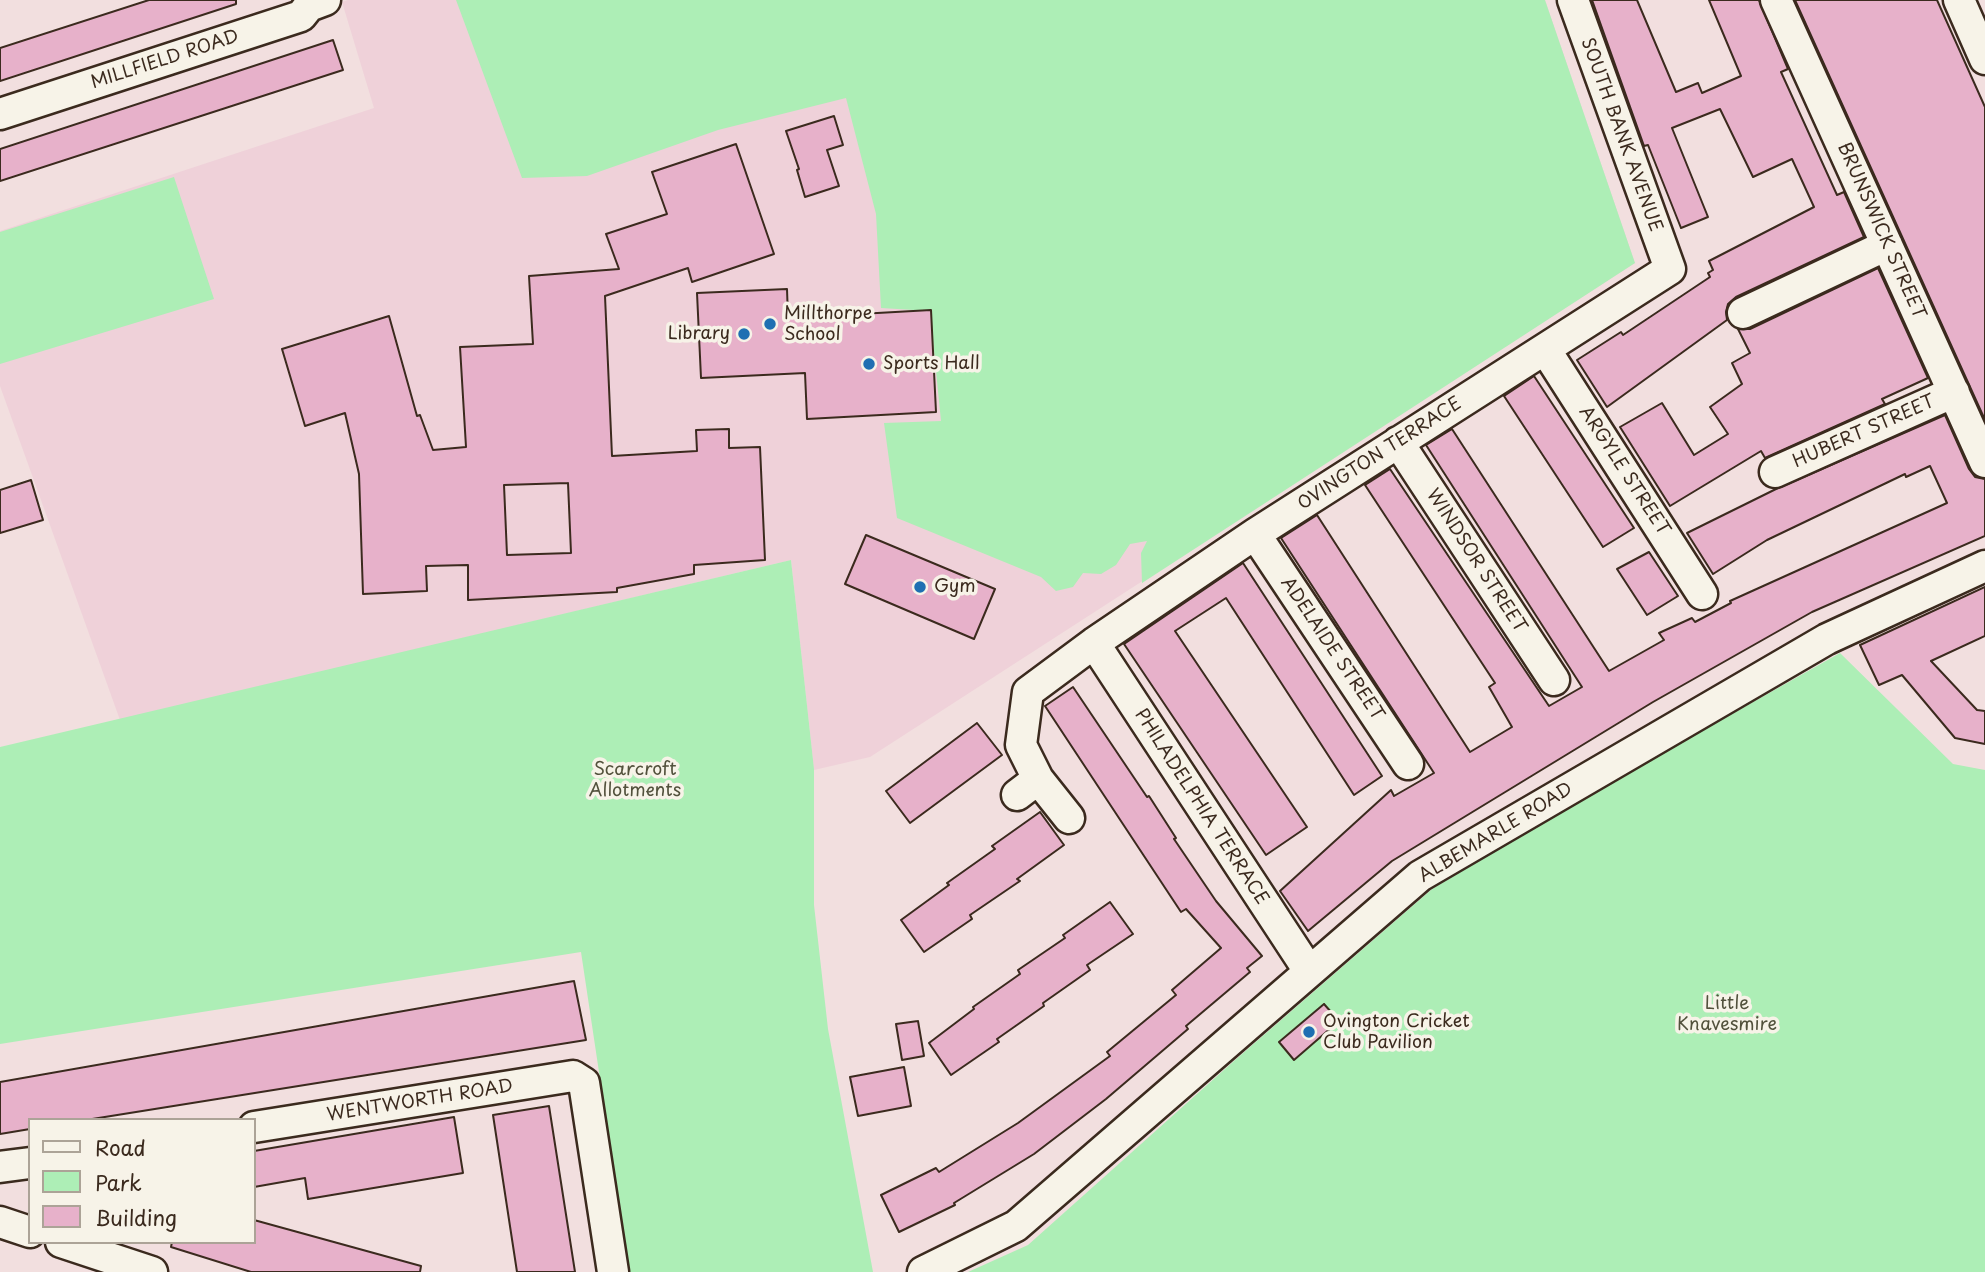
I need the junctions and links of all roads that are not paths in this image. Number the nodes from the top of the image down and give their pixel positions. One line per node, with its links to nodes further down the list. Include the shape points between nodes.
1 (325, 0): 6 (street, MILLFIELD ROAD, via 309,6 301,16)
2 (1573, 0): 8 (street, SOUTH BANK AVENUE)
3 (1776, 0): 7 (street, BRUNSWICK STREET)
4 (1959, 0): 5 (street)
5 (1985, 59)
6 (0, 114)
7 (1887, 245): 9 (street); 11 (street, BRUNSWICK STREET)
8 (1670, 269): 10 (street, OVINGTON TERRACE)
9 (1743, 313)
10 (1545, 349): 12 (street, OVINGTON TERRACE); 17 (street, ARGYLE STREET)
11 (1954, 392): 13 (street, BRUNSWICK STREET); 14 (street, HUBERT STREET)
12 (1398, 442): 15 (street, OVINGTON TERRACE); 19 (street, WINDSOR STREET)
13 (1985, 462)
14 (1775, 472)
15 (1255, 534): 18 (street, OVINGTON TERRACE); 20 (street, ADELAIDE STREET)
16 (1985, 566): 22 (street, ALBEMARLE ROAD, via 1827,639 1420,876)
17 (1702, 594)
18 (1094, 643): 21 (street, OVINGTON TERRACE, via 1028,692 1021,746 1027,787); 22 (street, PHILADELPHIA TERRACE)
19 (1554, 680)
20 (1408, 764)
21 (1069, 818)
22 (1308, 971): 31 (street, ALBEMARLE ROAD, via 1016,1226)
23 (256, 1127): 30 (street, WENTWORTH ROAD, via 573,1076 584,1083)
24 (28, 1163): 25 (street)
25 (0, 1167)
26 (0, 1222): 27 (street)
27 (28, 1231)
28 (67, 1244): 29 (street)
29 (152, 1272)
30 (613, 1272)
31 (923, 1272)

